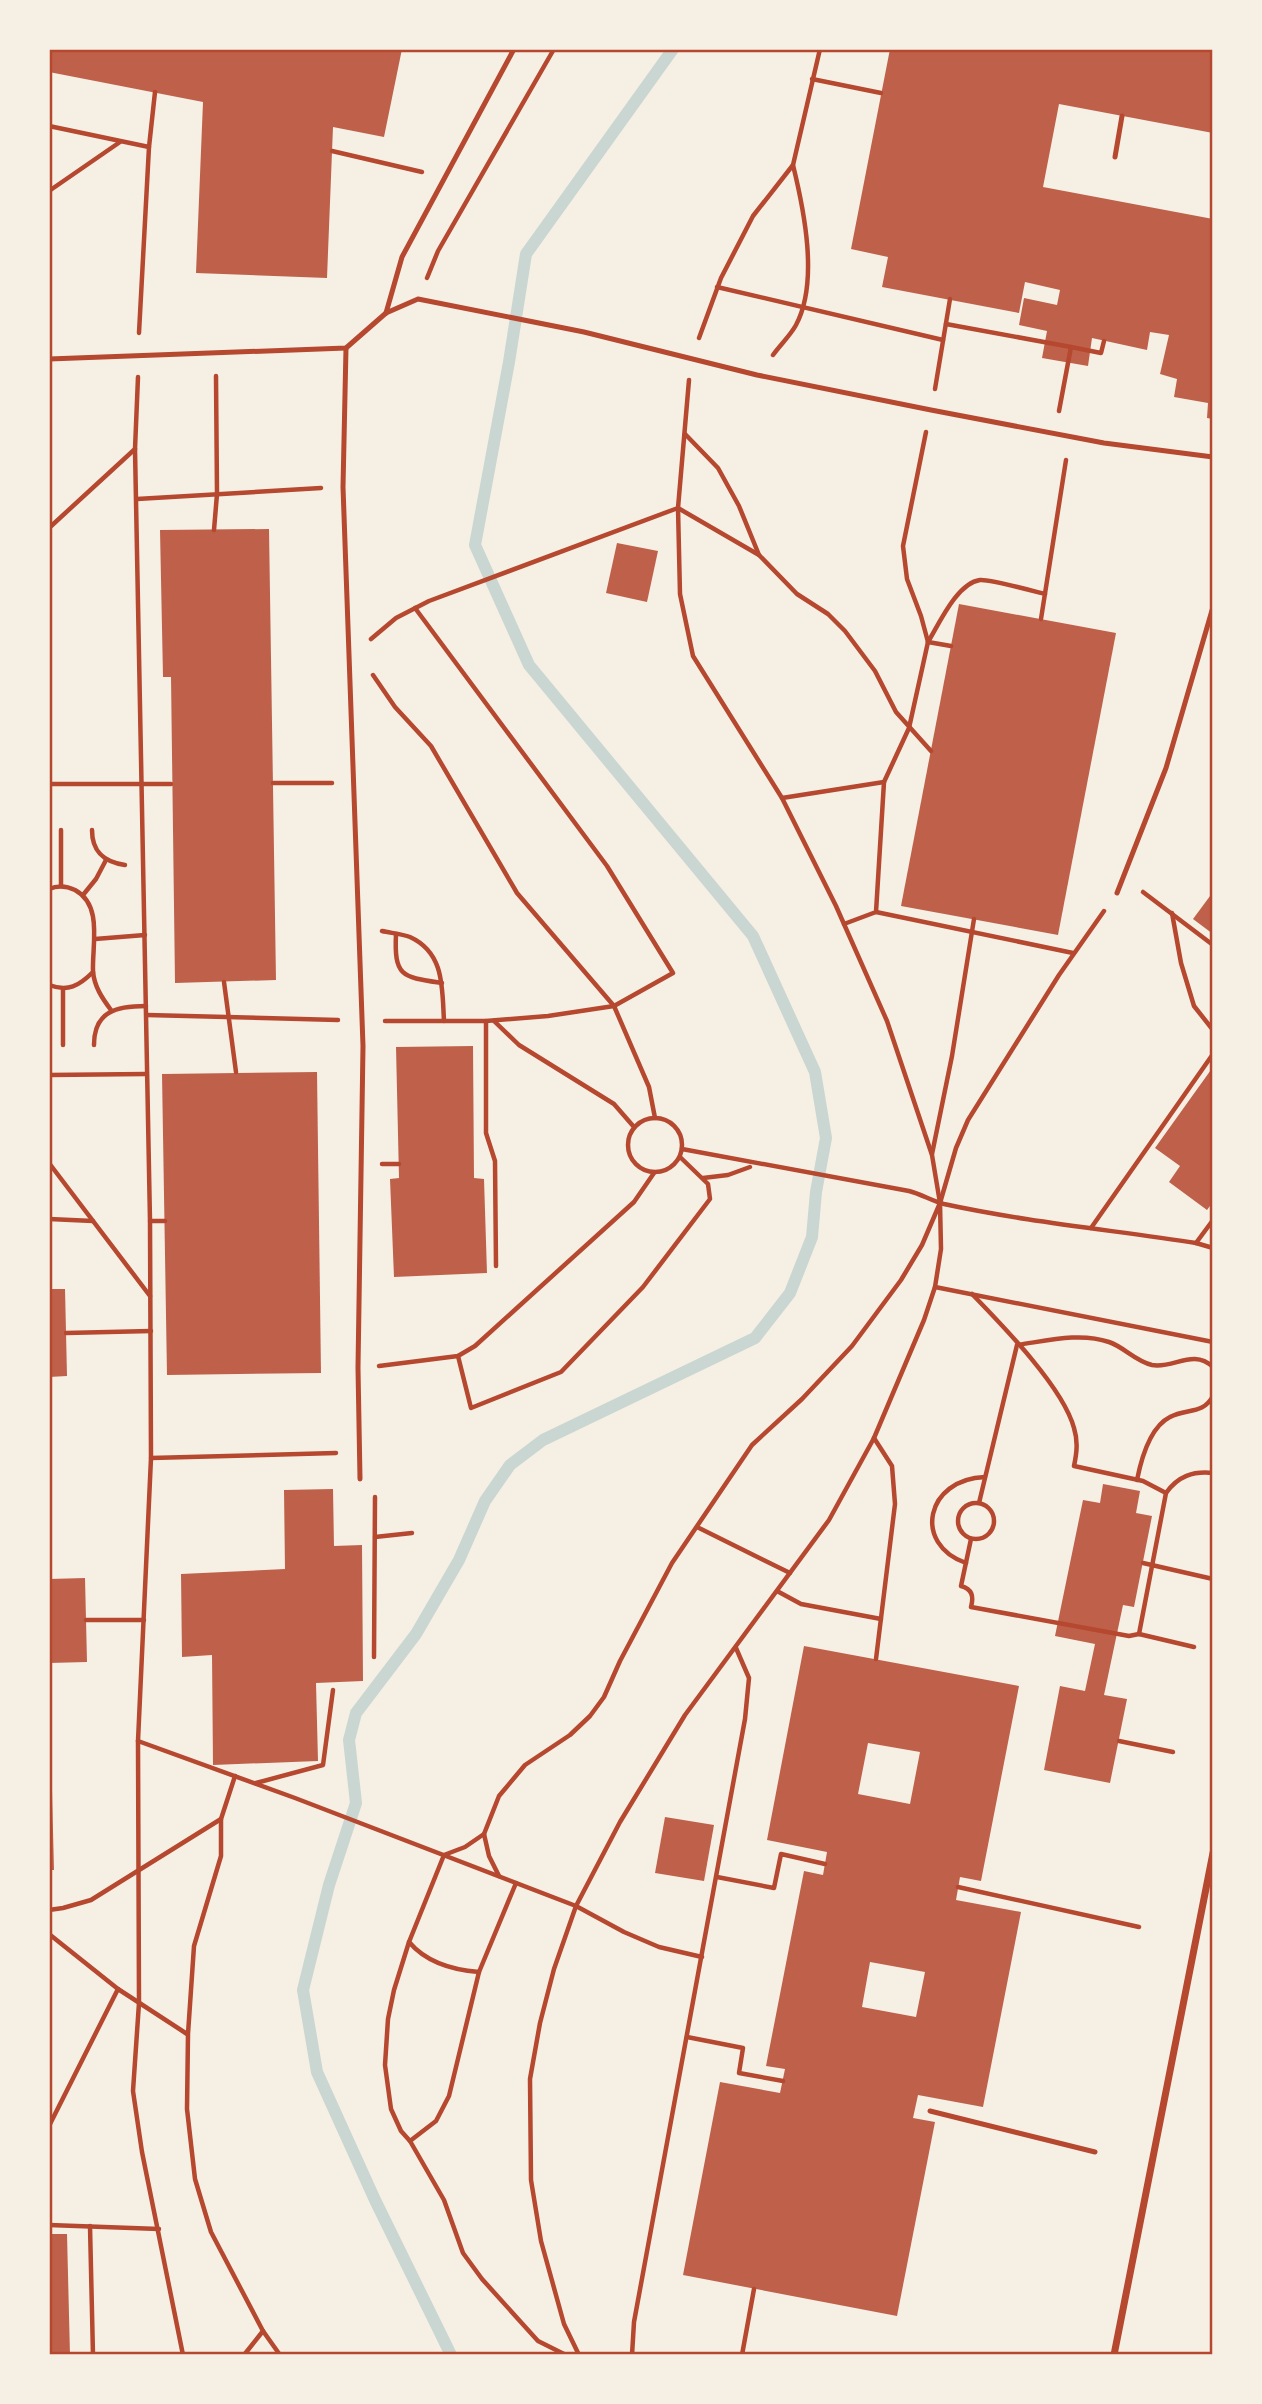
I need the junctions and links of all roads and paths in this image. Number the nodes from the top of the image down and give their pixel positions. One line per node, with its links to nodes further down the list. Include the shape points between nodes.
1 (514, 49): 20 (lane, via 402,257)
2 (554, 49): 17 (path, via 438,251)
3 (820, 49): 4 (path)
4 (813, 79): 6 (path); 13 (path)
5 (155, 92): 10 (path)
6 (881, 93)
7 (1122, 116): 12 (lane)
8 (49, 126): 9 (path)
9 (121, 141): 10 (path); 15 (path)
10 (149, 147): 27 (path)
11 (332, 152): 14 (path)
12 (1115, 157)
13 (793, 165): 16 (path, via 753,216); 19 (path, via 807,240 808,287)
14 (422, 172)
15 (49, 191)
16 (717, 287): 19 (path); 29 (path)
17 (418, 299): 20 (lane); 29 (lane)
18 (950, 299): 21 (path)
19 (802, 307): 22 (path); 30 (path, via 797,325)
20 (386, 313): 25 (lane)
21 (946, 324): 22 (path); 24 (path)
22 (943, 340): 31 (path)
23 (1104, 341): 24 (path, via 1101,354)
24 (1071, 347): 32 (path)
25 (346, 348): 26 (lane); 37 (lane)
26 (216, 354): 27 (lane); 38 (path)
27 (138, 356): 28 (lane); 35 (path)
28 (49, 359)
29 (691, 359): 30 (lane); 33 (path)
30 (757, 375): 31 (lane)
31 (931, 410): 32 (lane); 48 (path, via 903,546 907,579)
32 (1055, 432): 34 (lane)
33 (685, 434): 40 (path); 43 (path, via 722,474)
34 (1070, 435): 36 (lane); 44 (path)
35 (135, 449): 39 (path); 41 (path)
36 (1213, 457)
37 (343, 487): 38 (path); 50 (lane)
38 (217, 494): 39 (path); 42 (path)
39 (137, 499): 53 (path)
40 (678, 508): 43 (path); 46 (path); 59 (path, via 680,594 693,656)
41 (49, 528)
42 (214, 530)
43 (759, 555): 51 (path, via 797,594 845,631)
44 (1045, 594): 47 (path); 48 (path, via 981,580 954,599)
45 (1213, 607): 64 (lane, via 1166,768)
46 (415, 608): 50 (path, via 372,639); 86 (path, via 607,866 673,974)
47 (1041, 619)
48 (928, 642): 49 (path); 51 (path)
49 (951, 646)
50 (349, 667): 56 (lane); 86 (path, via 376,677 431,746 517,893)
51 (909, 728): 52 (path); 54 (path)
52 (931, 751)
53 (143, 782): 57 (path); 58 (path); 76 (path)
54 (884, 782): 59 (path); 69 (path)
55 (274, 783): 56 (path)
56 (353, 783): 73 (lane)
57 (49, 784)
58 (171, 784)
59 (782, 798): 72 (path)
60 (61, 830): 65 (path)
61 (92, 830): 62 (path, via 95,849)
62 (106, 860): 63 (path); 68 (path)
63 (125, 865)
64 (1123, 877): 67 (lane); 70 (path)
65 (61, 886): 66 (path); 68 (path)
66 (49, 889)
67 (1117, 893): 79 (path)
68 (83, 895): 77 (path, via 91,910)
69 (876, 912): 72 (path); 74 (path)
70 (1172, 913): 78 (path); 94 (path, via 1194,1006)
71 (974, 919): 74 (path)
72 (844, 924): 104 (path, via 887,1021)
73 (359, 927): 75 (path); 91 (lane)
74 (972, 932): 79 (path); 104 (path)
75 (396, 934): 82 (path, via 410,937 430,952); 82 (path, via 399,968 418,980)
76 (145, 935): 77 (path); 85 (path)
77 (94, 939): 80 (path)
78 (1213, 945)
79 (1074, 953): 110 (path, via 968,1120)
80 (93, 972): 84 (path, via 83,982); 87 (path, via 98,991)
81 (224, 982): 89 (path)
82 (442, 983): 92 (path)
83 (49, 985): 84 (path)
84 (63, 989): 95 (path)
85 (146, 1006): 87 (path); 88 (path)
86 (614, 1006): 90 (path); 101 (path, via 649,1087)
87 (111, 1010): 96 (path, via 95,1028)
88 (147, 1015): 89 (path); 100 (path)
89 (229, 1016): 91 (path); 98 (path)
90 (494, 1020): 93 (path); 102 (path, via 519,1045 614,1104)
91 (363, 1021): 92 (path); 129 (lane)
92 (443, 1021): 93 (path)
93 (486, 1021): 119 (path, via 486,1133 495,1161)
94 (1213, 1030)
95 (62, 1045)
96 (94, 1045)
97 (1213, 1054): 116 (path)
98 (236, 1072)
99 (49, 1074): 100 (path)
100 (146, 1074): 114 (path)
101 (655, 1118): 102 (path); 103 (path, via 664,1119 678,1131)
102 (634, 1127): 108 (path, via 628,1152 638,1167)
103 (682, 1149): 105 (path); 110 (path, via 921,1194)
104 (932, 1155): 110 (path)
105 (680, 1157): 108 (path, via 669,1168); 109 (path)
106 (49, 1163): 113 (path)
107 (750, 1167): 109 (path)
108 (654, 1173): 127 (path, via 634,1202 475,1346)
109 (702, 1178): 127 (path, via 710,1199 643,1287 561,1372 471,1408)
110 (940, 1203): 116 (path); 120 (path, via 941,1249); 141 (path, via 901,1280 852,1346 752,1445)
111 (49, 1219): 113 (path)
112 (1213, 1220): 117 (path)
113 (93, 1221): 122 (path)
114 (150, 1221): 115 (path); 122 (path)
115 (165, 1221)
116 (1091, 1228): 117 (path)
117 (1196, 1243): 118 (path)
118 (1213, 1248)
119 (496, 1266)
120 (935, 1287): 121 (path); 131 (path)
121 (972, 1294): 125 (path); 126 (path)
122 (150, 1296): 123 (path)
123 (151, 1331): 124 (path); 133 (path)
124 (66, 1333)
125 (1213, 1342)
126 (1017, 1345): 128 (path, via 1088,1338 1111,1342 1151,1364 1191,1357); 135 (path); 137 (path, via 1036,1365 1073,1425 1077,1441 1074,1466)
127 (458, 1356): 129 (path)
128 (1213, 1367)
129 (358, 1368): 132 (lane)
130 (1213, 1396): 137 (path, via 1202,1409 1164,1421 1143,1451)
131 (874, 1438): 148 (path, via 829,1520); 152 (path, via 892,1466 895,1504)
132 (359, 1453): 133 (path); 136 (lane)
133 (151, 1458): 151 (path)
134 (1213, 1474): 139 (path, via 1191,1473)
135 (985, 1477): 140 (path); 145 (path, via 961,1480 949,1487 933,1511 937,1539 945,1551)
136 (360, 1479)
137 (1137, 1480): 139 (path)
138 (375, 1486): 143 (path)
139 (1166, 1493): 147 (path)
140 (979, 1503): 144 (path, via 967,1505 958,1519 961,1531); 144 (path, via 993,1513 994,1526 982,1539)
141 (697, 1527): 148 (path); 166 (path, via 672,1563 604,1697 590,1716 510,1781)
142 (412, 1533): 143 (path)
143 (375, 1537): 157 (path)
144 (971, 1539): 145 (path)
145 (966, 1563): 154 (path, via 961,1586 971,1592 971,1606 1129,1636)
146 (1143, 1563): 147 (path)
147 (1152, 1565): 149 (path); 154 (path)
148 (790, 1573): 150 (path)
149 (1213, 1579)
150 (777, 1591): 152 (path, via 801,1604); 156 (path)
151 (144, 1619): 153 (path); 160 (path)
152 (881, 1619): 158 (path)
153 (86, 1620)
154 (1139, 1634): 155 (path)
155 (1194, 1647)
156 (736, 1648): 172 (path, via 749,1678); 175 (path, via 685,1714)
157 (374, 1657)
158 (876, 1659)
159 (333, 1690): 164 (path, via 323,1765)
160 (138, 1741): 163 (path); 170 (path)
161 (1119, 1741): 162 (path)
162 (1173, 1752)
163 (235, 1776): 164 (path); 165 (path)
164 (255, 1784): 168 (path)
165 (221, 1819): 170 (path); 184 (path, via 221,1856 194,1946)
166 (484, 1834): 168 (path); 171 (path)
167 (1213, 1853): 204 (street)
168 (444, 1855): 171 (path); 179 (path)
169 (825, 1864): 172 (path, via 781,1854 774,1888)
170 (140, 1869): 176 (path, via 91,1900); 183 (path)
171 (499, 1876): 173 (path)
172 (717, 1877): 180 (path)
173 (516, 1883): 175 (path); 181 (path)
174 (958, 1887): 177 (path)
175 (576, 1906): 180 (path, via 659,1947); 201 (path, via 540,2023 530,2079 529,2133 541,2241 564,2323)
176 (49, 1910)
177 (1139, 1927)
178 (49, 1934): 182 (path)
179 (408, 1942): 181 (path, via 442,1964); 189 (path, via 388,2019 385,2065 391,2109)
180 (702, 1957): 185 (path)
181 (479, 1972): 189 (path, via 450,2096 436,2121)
182 (118, 1989): 183 (path); 188 (path)
183 (139, 2003): 184 (path); 193 (path, via 133,2091)
184 (188, 2035): 195 (path, via 187,2109 195,2179 211,2232)
185 (687, 2037): 186 (path, via 743,2048 739,2073); 202 (path, via 634,2322)
186 (783, 2081)
187 (930, 2111): 190 (lane)
188 (49, 2126)
189 (410, 2141): 200 (path, via 444,2200 463,2253 538,2341)
190 (1095, 2152)
191 (49, 2225): 192 (path)
192 (90, 2226): 193 (path); 196 (path)
193 (159, 2229): 197 (path)
194 (754, 2289): 203 (path)
195 (263, 2331): 198 (path); 199 (path)
196 (93, 2355)
197 (183, 2355)
198 (244, 2355)
199 (280, 2355)
200 (566, 2355)
201 (579, 2355)
202 (632, 2355)
203 (741, 2355)
204 (1114, 2355)

